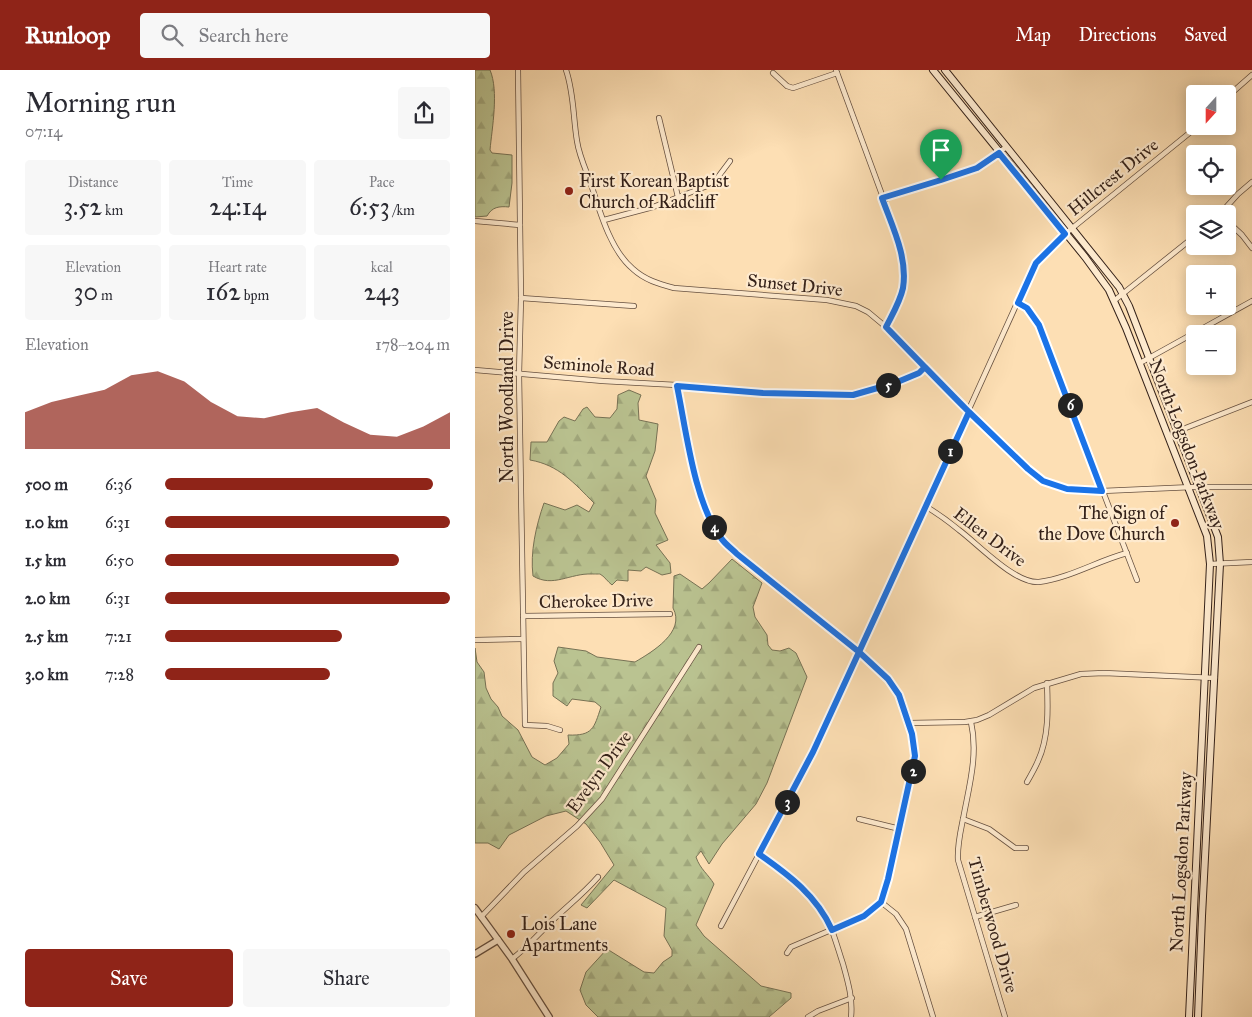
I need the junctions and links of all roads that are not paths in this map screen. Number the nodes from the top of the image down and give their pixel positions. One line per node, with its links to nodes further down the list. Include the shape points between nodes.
1 (518, 70): 20 (street, North Woodland Drive)
2 (566, 70): 18 (street, Sunset Drive, via 577,144)
3 (933, 70): 12 (main road, North Logsdon Parkway)
4 (945, 70): 11 (main road, North Logsdon Parkway)
5 (836, 72): 6 (street, via 793,88); 16 (street)
6 (773, 73)
7 (1252, 75): 8 (street)
8 (1236, 89)
9 (659, 118): 15 (street)
10 (1187, 135): 21 (street, Hillcrest Drive)
11 (1007, 147): 12 (street); 21 (main road, North Logsdon Parkway)
12 (999, 153): 16 (street, via 971,170); 23 (main road, North Logsdon Parkway)
13 (730, 161): 15 (street, via 715,181)
14 (1252, 182): 17 (street)
15 (678, 197): 18 (street)
16 (882, 198): 32 (street, via 895,230 903,275 900,296)
17 (1228, 205)
18 (604, 220): 32 (street, Sunset Drive, via 621,257 652,281 674,288 845,303 868,312)
19 (475, 221): 20 (street)
20 (519, 224): 27 (street, North Woodland Drive)
21 (1073, 228): 23 (street, Hillcrest Drive); 26 (main road, North Logsdon Parkway)
22 (1236, 229): 25 (street)
23 (1065, 234): 28 (main road, North Logsdon Parkway); 30 (street, Hillcrest Drive, via 1036,263)
24 (1186, 243): 26 (street)
25 (1252, 248)
26 (1123, 294): 28 (street); 33 (main road, North Logsdon Parkway)
27 (521, 298): 31 (street); 37 (street, North Woodland Drive)
28 (1115, 300): 34 (main road, North Logsdon Parkway)
29 (1252, 301): 33 (street)
30 (1018, 303): 40 (street, Hillcrest Drive); 45 (street, via 1027,308 1039,325)
31 (634, 306)
32 (886, 327): 35 (street, Sunset Drive)
33 (1148, 358): 34 (street); 41 (main road, North Logsdon Parkway)
34 (1140, 363): 44 (main road, North Logsdon Parkway)
35 (925, 367): 38 (street, Seminole Road, via 895,383 853,395 763,393); 40 (street, Sunset Drive)
36 (475, 370): 37 (street, Seminole Road)
37 (519, 374): 38 (street, Seminole Road); 53 (street, North Woodland Drive)
38 (677, 386): 57 (street, via 699,487 720,537)
39 (1252, 402): 41 (street)
40 (969, 412): 45 (street, Sunset Drive, via 1043,481 1067,489); 46 (street, Hillcrest Drive)
41 (1177, 431): 42 (main road, North Logsdon Parkway)
42 (1199, 487): 43 (street, Sunset Drive); 44 (street, Sunset Drive); 50 (main road, North Logsdon Parkway, via 1218,537)
43 (1252, 487)
44 (1189, 488): 45 (street, Sunset Drive); 49 (main road, North Logsdon Parkway, via 1207,536)
45 (1102, 491): 47 (street)
46 (925, 506): 47 (street, Ellen Drive, via 1007,569 1030,582 1076,572); 57 (street, Hillcrest Drive)
47 (1127, 553): 51 (street)
48 (1252, 562): 50 (street)
49 (1210, 564): 50 (street); 58 (main road, North Logsdon Parkway)
50 (1220, 564): 59 (main road, North Logsdon Parkway)
51 (1137, 580)
52 (670, 614): 53 (street, Cherokee Drive)
53 (523, 616): 54 (street, North Woodland Drive)
54 (523, 639): 55 (street); 63 (street, North Woodland Drive, via 525,725)
55 (475, 640)
56 (699, 647): 76 (street, Evelyn Drive, via 602,799)
57 (859, 652): 62 (street, via 892,684); 71 (street, Hillcrest Drive, via 813,752)
58 (1205, 678): 59 (street); 60 (street, via 1096,672); 68 (main road, North Logsdon Parkway)
59 (1215, 678): 69 (main road, North Logsdon Parkway)
60 (1047, 683): 61 (street); 64 (street, via 1044,742)
61 (971, 722): 62 (street); 66 (street, Timberwood Drive, via 974,761)
62 (909, 723): 67 (street, via 915,756)
63 (560, 730)
64 (1027, 782)
65 (859, 819): 67 (street)
66 (963, 819): 70 (street, via 989,829 1015,848); 77 (street, Timberwood Drive, via 958,860)
67 (899, 829): 73 (street)
68 (1197, 831): 69 (street); 83 (main road, North Logsdon Parkway)
69 (1207, 832): 85 (main road, North Logsdon Parkway)
70 (1026, 848)
71 (759, 854): 78 (street, Hillcrest Drive); 79 (street, via 813,898)
72 (598, 877): 84 (street)
73 (881, 902): 79 (street, via 864,916); 90 (street, via 896,914 906,929)
74 (1016, 905): 77 (street)
75 (475, 908): 76 (street)
76 (481, 917): 80 (street)
77 (975, 917): 91 (street, Timberwood Drive)
78 (721, 926)
79 (832, 930): 82 (street, via 791,947); 86 (street)
80 (498, 940): 81 (street); 84 (street)
81 (475, 954)
82 (787, 954)
83 (1191, 958): 85 (main road); 92 (main road, North Logsdon Parkway)
84 (512, 959): 87 (street)
85 (1201, 959): 93 (main road, North Logsdon Parkway)
86 (852, 998): 88 (street); 89 (street)
87 (549, 1017)
88 (809, 1017)
89 (851, 1017)
90 (933, 1017)
91 (1005, 1017)
92 (1189, 1017)
93 (1198, 1017)

